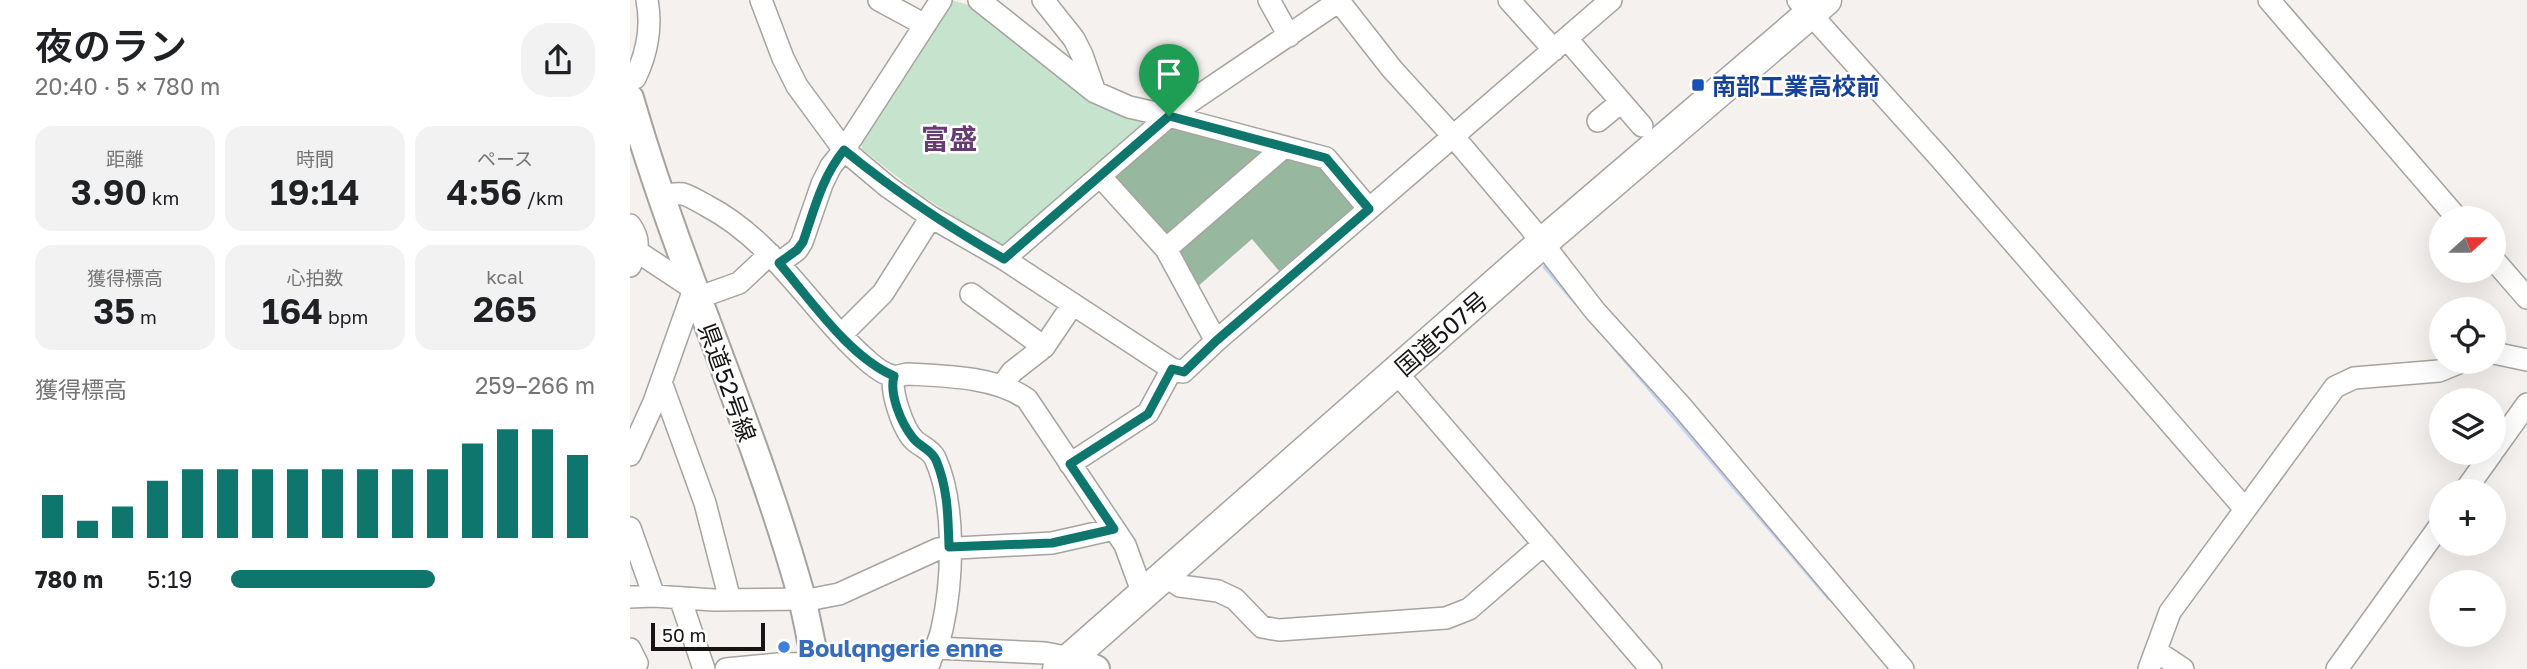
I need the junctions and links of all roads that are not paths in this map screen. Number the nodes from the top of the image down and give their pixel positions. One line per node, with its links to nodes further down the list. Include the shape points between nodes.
1 (646, 0): 16 (street, via 650,16 645,51 635,78)
2 (761, 0): 25 (street, via 797,86)
3 (879, 0): 13 (street)
4 (941, 0): 13 (street)
5 (979, 0): 17 (street)
6 (1043, 0): 17 (street, via 1083,55)
7 (1269, 0): 14 (street)
8 (1509, 0): 15 (street)
9 (1611, 0): 15 (street)
10 (2269, 0): 28 (street)
11 (1339, 1): 14 (street); 23 (street)
12 (1812, 4): 32 (highway, 国道507号); 57 (street)
13 (925, 25): 25 (street)
14 (1289, 36): 20 (street)
15 (1560, 45): 18 (street); 23 (street)
16 (630, 79)
17 (1095, 92): 20 (street, via 1129,107)
18 (1621, 102): 21 (street); 22 (street)
19 (632, 115): 27 (main road, 県道52号線)
20 (1169, 116): 24 (street); 26 (street)
21 (1598, 121)
22 (1642, 126)
23 (1453, 136): 29 (street); 32 (street)
24 (1284, 147): 29 (street, via 1326,158); 33 (street)
25 (844, 150): 30 (street); 34 (street, via 822,184 803,242 797,250)
26 (1100, 176): 33 (street); 36 (street)
27 (662, 195): 34 (street, via 682,194 729,217); 38 (main road, 県道52号線)
28 (2447, 206)
29 (1369, 209): 43 (street)
30 (931, 216): 36 (street); 42 (street, via 883,293)
31 (630, 225): 35 (street, via 637,237)
32 (1541, 244): 48 (highway, 国道507号); 78 (street)
33 (1166, 248): 43 (street)
34 (774, 258): 38 (street, via 739,283); 42 (street)
35 (634, 259): 38 (street)
36 (1004, 259): 41 (street)
37 (2506, 274): 40 (street)
38 (695, 294): 51 (street); 68 (main road, 県道52号線, via 768,492)
39 (971, 294): 44 (street)
40 (2527, 298)
41 (1073, 304): 44 (street); 47 (street)
42 (841, 335): 50 (street, via 872,364)
43 (1216, 341): 47 (street, via 1184,372)
44 (1044, 347): 52 (street)
45 (2506, 356): 46 (street)
46 (2527, 360)
47 (1172, 369): 56 (street, via 1148,414)
48 (1396, 372): 61 (street); 63 (highway, 国道507号)
49 (2429, 372): 57 (street, via 2354,378 2335,387)
50 (894, 376): 52 (street, via 936,376); 62 (street, via 891,386 907,429 931,451 947,493)
51 (661, 382): 55 (street); 67 (street, via 705,503)
52 (1002, 386): 56 (street, via 1027,399)
53 (2527, 404): 54 (street)
54 (2506, 434)
55 (630, 455)
56 (1070, 464): 59 (street)
57 (2245, 509): 71 (street, via 2169,612)
58 (630, 528): 64 (street)
59 (1114, 529): 62 (street, via 1052,543); 63 (street)
60 (2429, 541): 80 (street)
61 (1545, 544): 63 (street, via 1469,609 1446,618 1279,630 1262,627 1235,599 1218,591); 77 (street)
62 (949, 547): 68 (street, via 923,554 839,594); 70 (street, via 946,604)
63 (1153, 585): 72 (highway, 国道507号)
64 (654, 596): 65 (street); 66 (street)
65 (630, 597)
66 (680, 598): 67 (street); 75 (street)
67 (730, 600): 68 (street)
68 (802, 600): 73 (main road, 県道52号線)
69 (630, 649): 74 (street, via 637,663)
70 (931, 660): 72 (street, via 1045,653); 73 (street)
71 (2152, 660): 79 (street)
72 (1075, 665)
73 (816, 666): 76 (street)
74 (632, 669)
75 (704, 669)
76 (726, 669)
77 (1651, 669)
78 (1903, 669)
79 (2183, 669)
80 (2337, 669)

